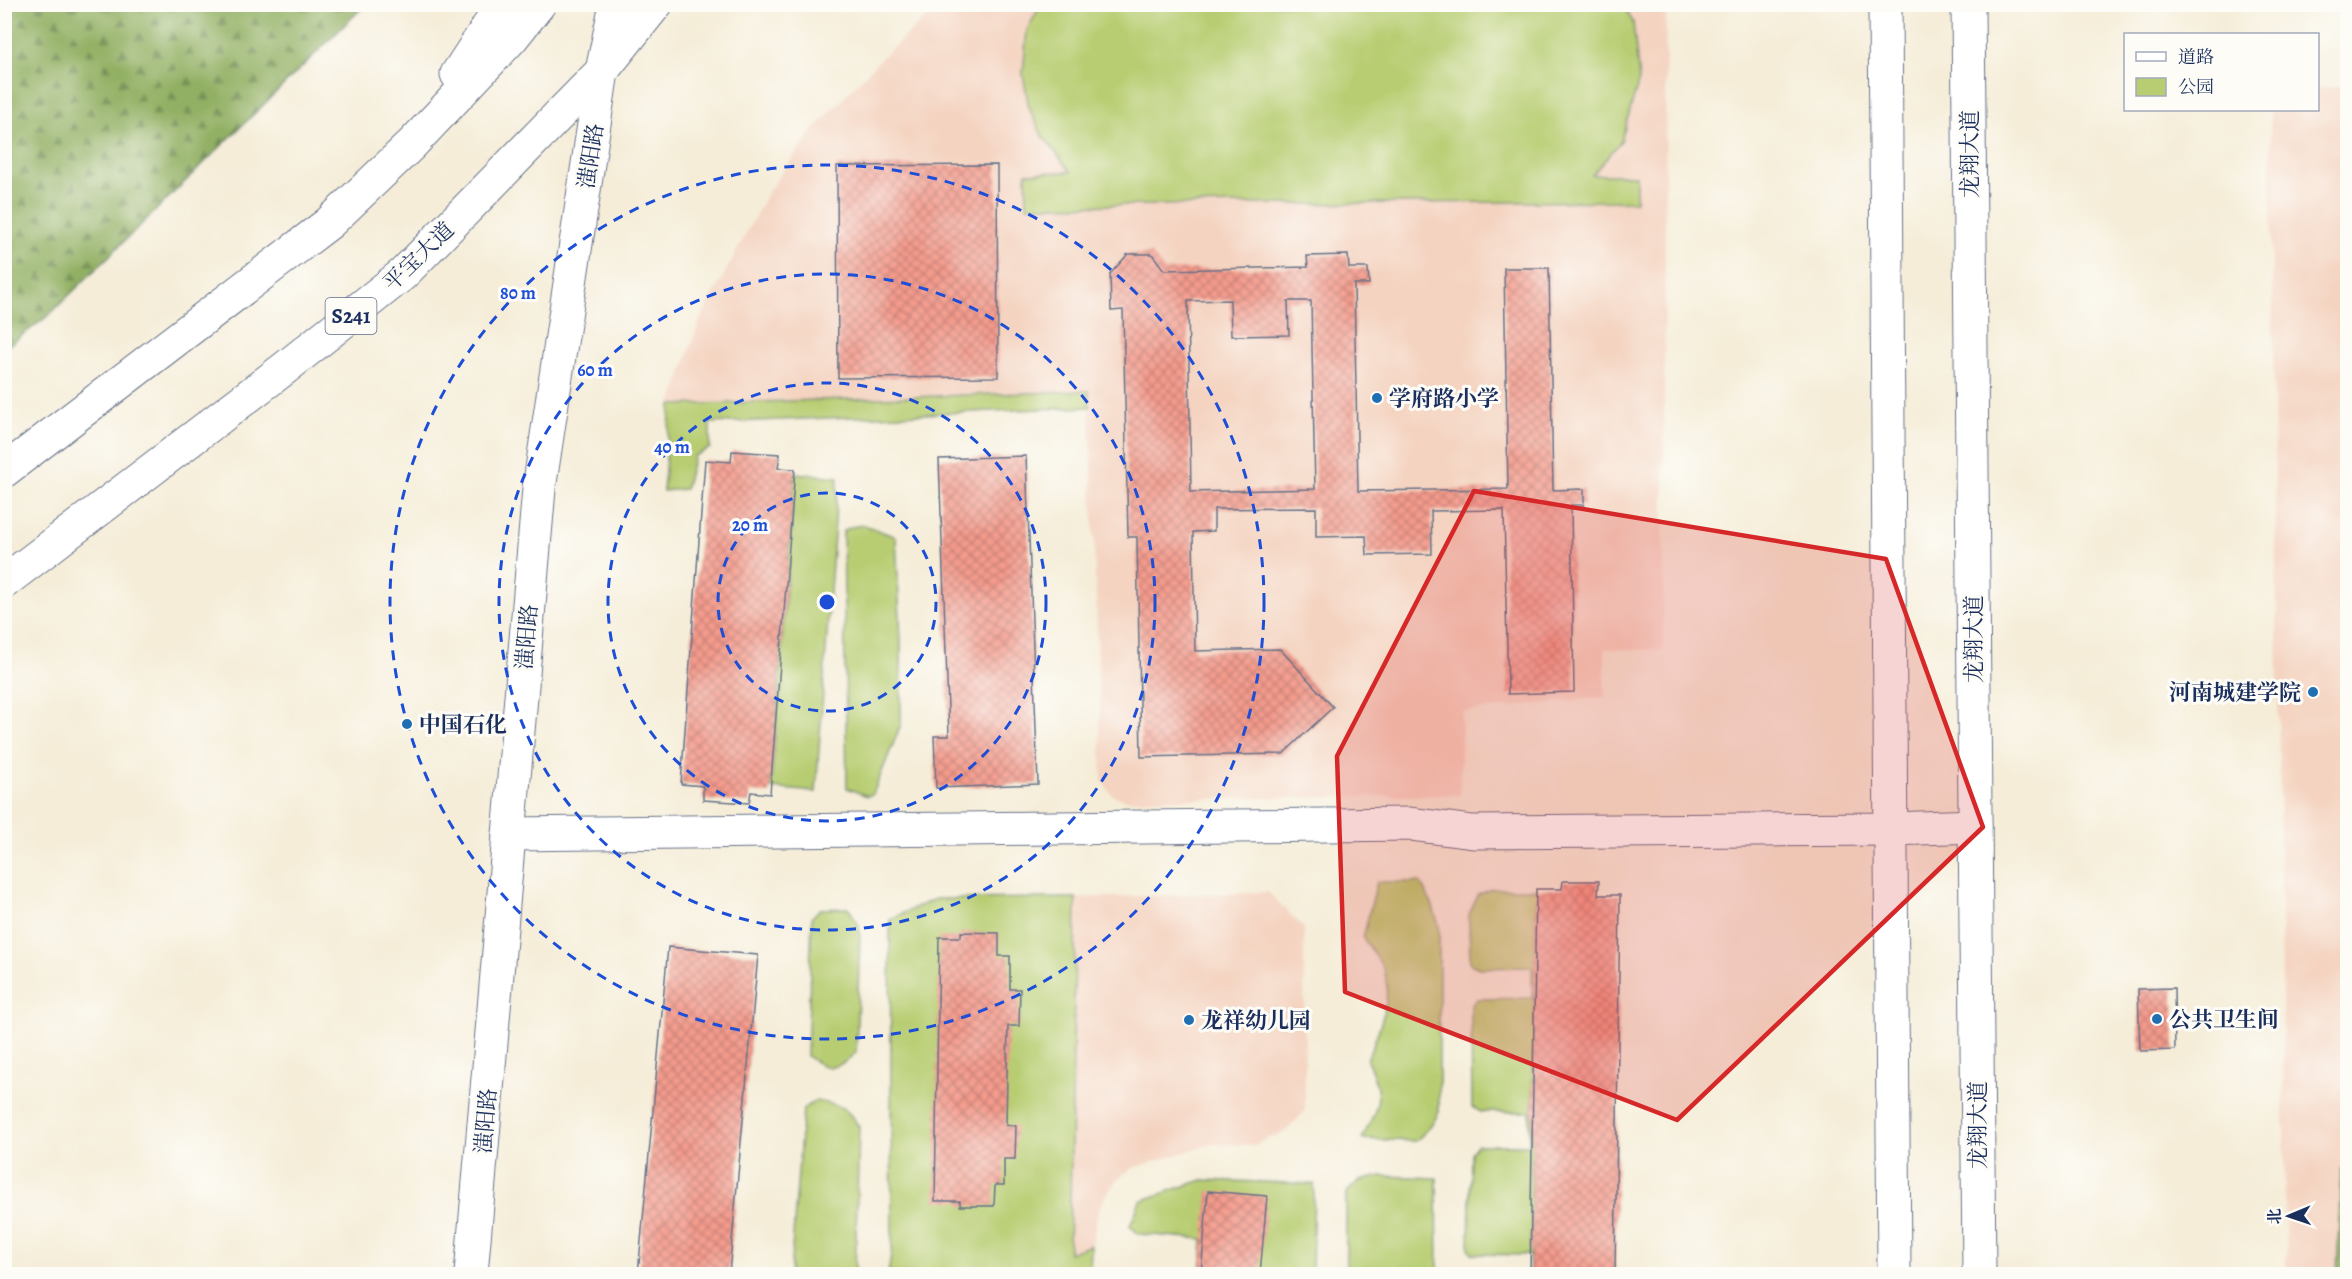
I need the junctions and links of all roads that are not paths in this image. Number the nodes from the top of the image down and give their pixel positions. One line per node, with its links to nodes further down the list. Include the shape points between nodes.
1 (500, 4): 8 (main road)
2 (539, 4): 8 (main road)
3 (616, 4): 7 (main road, 滍阳路)
4 (657, 4): 7 (main road, 平宝大道 / S241)
5 (1885, 4): 12 (main road)
6 (1968, 4): 11 (main road, 龙翔大道)
7 (602, 70): 10 (main road, 平宝大道 / S241, via 403,274); 13 (main road, 滍阳路, via 539,489)
8 (412, 144): 9 (main road, via 329,223)
9 (4, 471)
10 (4, 582)
11 (1975, 826): 12 (main road); 16 (main road, 龙翔大道)
12 (1892, 829): 13 (main road, via 1473,832 1399,824); 15 (main road)
13 (509, 834): 14 (main road, 滍阳路)
14 (471, 1275)
15 (1894, 1275)
16 (1979, 1275)

